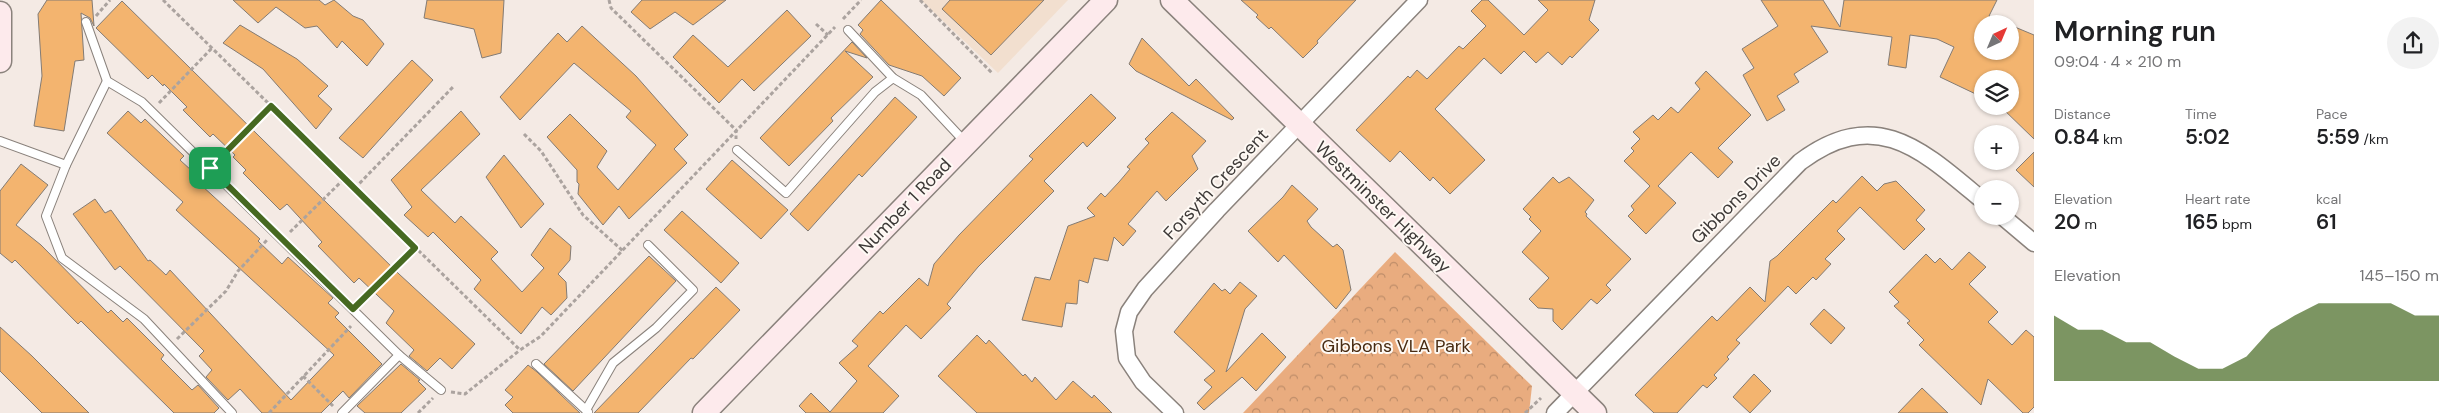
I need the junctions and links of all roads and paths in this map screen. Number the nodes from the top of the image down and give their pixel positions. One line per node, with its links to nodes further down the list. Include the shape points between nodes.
1 (110, 0): 11 (path)
2 (164, 0): 14 (path)
3 (609, 0): 23 (path, via 611,8)
4 (861, 0): 13 (path)
5 (920, 0): 16 (path)
6 (1106, 0): 26 (main road, Number 1 Road)
7 (1172, 0): 22 (main road, Westminster Highway)
8 (1419, 0): 22 (street, Forsyth Crescent)
9 (0, 14): 15 (main road)
10 (816, 24): 13 (path)
11 (87, 25): 18 (lane)
12 (848, 30): 17 (lane)
13 (828, 35): 23 (path)
14 (212, 48): 20 (path); 21 (path)
15 (0, 61)
16 (992, 73)
17 (893, 78): 26 (lane, via 921,95); 27 (lane, via 876,92 786,193)
18 (107, 81): 21 (lane); 28 (lane)
19 (453, 88): 31 (path)
20 (271, 106): 29 (path); 30 (path)
21 (151, 111): 29 (lane)
22 (1298, 124): 48 (main road, Westminster Highway); 57 (street, Forsyth Crescent, via 1145,289 1130,312 1124,331 1127,358 1144,382)
23 (736, 130): 27 (path); 39 (path)
24 (524, 134): 39 (path, via 541,151 582,215)
25 (0, 141): 28 (lane)
26 (966, 143): 56 (main road, Number 1 Road)
27 (737, 150)
28 (66, 165): 42 (lane, via 46,216 62,258 144,319)
29 (210, 168): 34 (lane)
30 (345, 178): 31 (path); 35 (path)
31 (355, 188): 38 (path)
32 (1974, 193): 48 (street, Gibbons Drive, via 1935,161 1910,145 1887,137 1844,138 1819,148 1800,162)
33 (2013, 225): 36 (street)
34 (274, 232): 35 (lane); 42 (path, via 238,271 226,292)
35 (282, 240): 40 (lane)
36 (2034, 243)
37 (648, 245): 51 (lane, via 693,290 656,328 613,363)
38 (415, 248): 40 (path); 43 (path)
39 (623, 251): 43 (path, via 541,336)
40 (353, 309): 41 (lane)
41 (360, 316): 44 (lane); 46 (path)
42 (169, 346): 52 (lane)
43 (520, 350): 47 (path, via 466,394)
44 (399, 355): 47 (lane); 54 (lane)
45 (536, 364): 51 (lane)
46 (303, 376): 50 (path); 53 (path)
47 (441, 390): 55 (path)
48 (1574, 393): 59 (street, Gibbons Drive); 60 (main road, Westminster Highway)
49 (1541, 398): 58 (path)
50 (335, 407)
51 (588, 411)
52 (232, 413)
53 (269, 413)
54 (342, 413)
55 (418, 413)
56 (704, 413)
57 (1176, 413)
58 (1525, 413)
59 (1555, 413)
60 (1595, 413)

